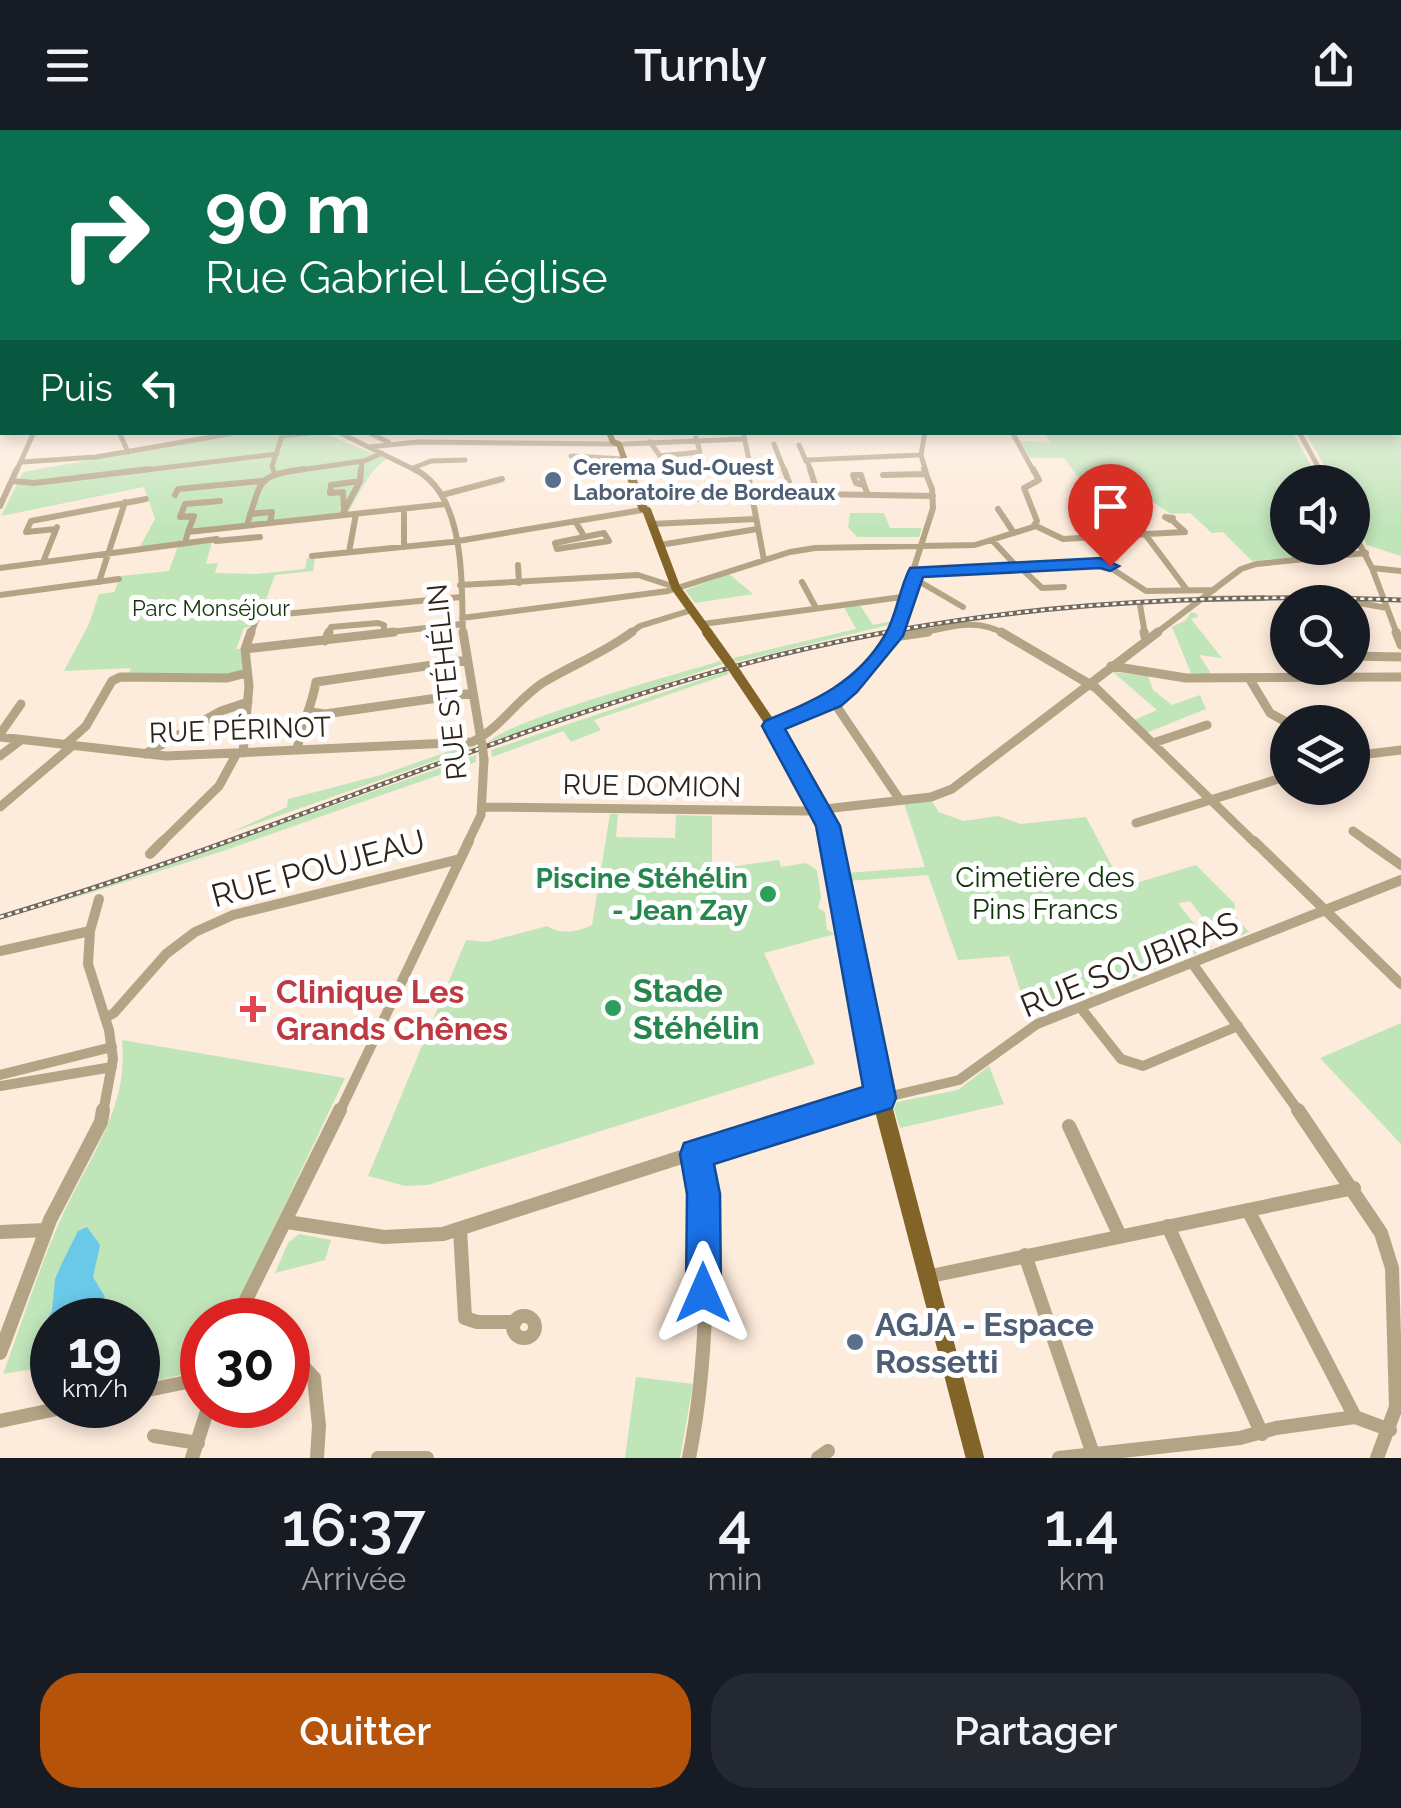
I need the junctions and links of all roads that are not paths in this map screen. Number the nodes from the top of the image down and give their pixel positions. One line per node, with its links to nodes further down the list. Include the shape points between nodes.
1 (33, 435): 37 (street)
2 (121, 435): 27 (street)
3 (173, 435): 19 (street)
4 (223, 435): 19 (street)
5 (291, 435): 29 (street, via 282,436)
6 (344, 435): 25 (street, RUE STÉHÉLIN)
7 (374, 435): 21 (street)
8 (449, 435): 17 (street)
9 (516, 435): 20 (street)
10 (610, 435): 22 (main road)
11 (620, 435): 22 (main road)
12 (924, 435): 30 (street)
13 (1014, 435): 80 (street, via 1039,480 1024,488)
14 (1301, 435): 38 (street)
15 (744, 436): 16 (street); 56 (street)
16 (696, 438): 18 (street); 18 (street, via 700,452 657,456)
17 (446, 442): 20 (street); 21 (street)
18 (650, 442): 22 (street)
19 (178, 443): 27 (street)
20 (512, 443): 22 (street)
21 (392, 444): 25 (street)
22 (621, 444): 33 (main road); 65 (main road)
23 (774, 444): 54 (street)
24 (799, 445): 35 (street)
25 (369, 447): 28 (street, RUE STÉHÉLIN)
26 (85, 449): 32 (street)
27 (128, 452): 32 (street)
28 (382, 453): 36 (street); 39 (street, RUE STÉHÉLIN)
29 (277, 454): 40 (street); 44 (street)
30 (918, 455): 35 (street); 41 (street)
31 (571, 456): 33 (street)
32 (64, 457): 37 (street)
33 (624, 458): 65 (main road)
34 (465, 460): 39 (street)
35 (806, 460): 50 (street)
36 (363, 461): 40 (street); 46 (street)
37 (22, 462): 44 (street)
38 (1317, 465)
39 (413, 468): 52 (street, RUE STÉHÉLIN)
40 (274, 472): 45 (street)
41 (925, 474): 42 (street); 55 (street)
42 (883, 475)
43 (502, 479): 52 (street)
44 (13, 481): 63 (street)
45 (262, 481): 51 (street, via 178,489); 69 (street)
46 (360, 481): 47 (street); 68 (street)
47 (344, 483): 49 (street); 49 (street, via 331,485 330,494)
48 (864, 485): 53 (street)
49 (343, 492): 68 (street)
50 (815, 494): 53 (street); 54 (street)
51 (175, 495)
52 (442, 495): 62 (street, RUE STÉHÉLIN)
53 (868, 495): 55 (street)
54 (794, 496): 56 (street)
55 (933, 496): 93 (street)
56 (750, 498): 58 (street); 73 (street)
57 (146, 499): 60 (street)
58 (692, 499)
59 (220, 500): 61 (street)
60 (125, 502): 71 (street); 98 (street)
61 (198, 503): 72 (street); 72 (street, via 185,504 180,518)
62 (446, 504): 64 (street); 90 (street, RUE STÉHÉLIN)
63 (0, 506)
64 (404, 508): 70 (street); 95 (street)
65 (645, 509): 75 (street); 78 (main road)
66 (998, 509): 85 (street)
67 (1092, 509): 86 (street, via 1125,509)
68 (343, 512): 70 (street); 77 (street)
69 (250, 514): 77 (street, via 272,512); 79 (street)
70 (356, 514): 97 (street)
71 (62, 515): 76 (street); 82 (street)
72 (194, 516): 84 (street)
73 (755, 519): 78 (street); 83 (street)
74 (1172, 520): 86 (street, via 1185,532)
75 (575, 521): 87 (street); 90 (street)
76 (31, 522): 82 (street, via 26,532)
77 (270, 523): 79 (street)
78 (652, 524): 92 (main road)
79 (247, 525): 81 (street)
80 (1036, 526): 85 (street); 86 (street, via 1063,539)
81 (220, 528): 84 (street); 89 (street)
82 (56, 529): 101 (street)
83 (757, 529): 92 (street); 100 (street)
84 (188, 532): 91 (street)
85 (1014, 533): 88 (street)
86 (1145, 534): 118 (street)
87 (584, 536): 87 (street, via 602,533 609,539 563,550 554,544)
88 (992, 540): 94 (street); 107 (street)
89 (216, 541): 91 (street); 96 (street, via 256,538)
90 (459, 541): 95 (street); 115 (street, RUE STÉHÉLIN)
91 (185, 543): 98 (street)
92 (660, 544): 117 (main road)
93 (920, 546): 94 (street); 100 (street, via 815,548); 110 (street)
94 (951, 546): 109 (street)
95 (404, 547): 97 (street)
96 (251, 550)
97 (349, 552): 99 (street)
98 (108, 554): 101 (street); 112 (street)
99 (312, 556)
100 (764, 560): 117 (street)
101 (43, 562): 105 (street)
102 (1270, 563): 119 (street, RUE DOMION, via 1250,565)
103 (1370, 563): 106 (street)
104 (518, 565): 114 (street)
105 (0, 568)
106 (1372, 568): 108 (street); 128 (street)
107 (1020, 569): 109 (street); 116 (street, via 1042,588); 118 (street, via 1103,563 1146,591)
108 (1401, 571)
109 (949, 572): 110 (street)
110 (916, 575): 122 (street); 129 (street)
111 (119, 579): 112 (street)
112 (99, 582): 120 (street)
113 (802, 582): 130 (street)
114 (519, 583): 115 (street); 117 (street, via 638,575)
115 (460, 585): 121 (street, RUE STÉHÉLIN)
116 (1064, 586)
117 (672, 590): 131 (main road); 132 (street)
118 (1187, 590): 119 (street)
119 (1214, 590): 124 (street, RUE DOMION)
120 (0, 595)
121 (461, 596): 132 (street, RUE STÉHÉLIN); 137 (street, via 259,617)
122 (909, 596): 130 (street); 134 (street, bridge)
123 (1264, 598): 124 (street)
124 (1204, 599): 135 (street, RUE DOMION)
125 (1370, 604): 128 (street)
126 (1401, 604): 128 (street)
127 (1140, 605): 135 (street)
128 (1386, 605): 136 (street)
129 (963, 607)
130 (816, 608): 133 (street)
131 (692, 610): 133 (main road); 156 (street, via 640,626 606,652 541,684)
132 (462, 621): 137 (street); 140 (street, RUE STÉHÉLIN)
133 (703, 624): 153 (main road)
134 (895, 634): 145 (street, via 918,637 988,624); 147 (street)
135 (1146, 641): 141 (street, RUE DOMION)
136 (1400, 641)
137 (245, 649): 142 (street)
138 (1370, 656): 139 (street)
139 (1401, 656)
140 (467, 660): 146 (street, RUE STÉHÉLIN); 150 (street, via 316,682)
141 (1111, 666): 144 (street, via 1186,678); 145 (street, RUE DOMION)
142 (247, 672): 148 (street); 158 (street, via 112,681)
143 (1401, 677): 144 (street)
144 (1249, 678): 151 (street)
145 (1090, 683): 157 (street); 167 (street, RUE DOMION, via 952,788)
146 (473, 693): 150 (street); 156 (street, RUE STÉHÉLIN)
147 (834, 701): 153 (street); 167 (street)
148 (248, 702): 161 (street); 164 (street)
149 (21, 704): 154 (street)
150 (311, 712): 159 (street, via 302,721)
151 (1270, 713)
152 (1208, 725): 157 (street)
153 (772, 726): 171 (main road)
154 (0, 736): 155 (street, RUE PÉRINOT)
155 (21, 740): 158 (street, RUE PÉRINOT); 163 (street)
156 (481, 741): 159 (street, RUE PÉRINOT); 165 (street, RUE STÉHÉLIN, bridge)
157 (1153, 744): 168 (street)
158 (69, 746): 164 (street, RUE PÉRINOT); 169 (street)
159 (297, 750): 161 (street, RUE PÉRINOT)
160 (1401, 750): 162 (street)
161 (240, 753): 164 (street, RUE PÉRINOT); 174 (street, via 219,786)
162 (1370, 754)
163 (0, 756)
164 (143, 756)
165 (484, 760): 170 (street, RUE STÉHÉLIN)
166 (1270, 782): 168 (street)
167 (900, 800): 171 (street, RUE DOMION)
168 (1210, 800): 172 (street); 179 (street)
169 (0, 808)
170 (483, 808): 171 (street, RUE DOMION); 175 (street, RUE STÉHÉLIN)
171 (821, 810): 190 (main road)
172 (1136, 823)
173 (1353, 831): 176 (street)
174 (150, 854)
175 (460, 858): 185 (street, RUE POUJEAU, via 233,914 170,951); 195 (street, RUE STÉHÉLIN)
176 (1401, 865)
177 (1401, 880): 179 (street, RUE SOUBIRAS)
178 (99, 899): 180 (street)
179 (1327, 910): 182 (street, RUE SOUBIRAS); 183 (street)
180 (90, 930): 181 (street); 185 (street, via 88,964)
181 (0, 952)
182 (1192, 963): 184 (street, RUE SOUBIRAS); 186 (street)
183 (1401, 984)
184 (1080, 1007): 186 (street, via 1121,1059 1143,1066); 190 (street, RUE SOUBIRAS, via 1036,1024 960,1080)
185 (105, 1018): 187 (street)
186 (1238, 1026): 193 (street)
187 (112, 1048): 188 (street); 189 (street)
188 (112, 1067): 189 (street); 198 (street, via 101,1122)
189 (0, 1079)
190 (881, 1098): 192 (street, RUE SOUBIRAS); 202 (main road)
191 (1069, 1126): 200 (street)
192 (696, 1154): 197 (street, RUE SOUBIRAS); 219 (street, via 703,1194 703,1322)
193 (1354, 1188): 194 (street); 207 (street, via 1381,1233 1392,1268)
194 (1248, 1210): 196 (street); 209 (street)
195 (287, 1222): 197 (street, RUE SOUBIRAS, via 406,1240); 203 (street, RUE STÉHÉLIN)
196 (1168, 1226): 200 (street); 212 (street)
197 (460, 1229): 204 (street, via 465,1318)
198 (46, 1230): 199 (street); 205 (street)
199 (0, 1232)
200 (1120, 1236): 201 (street)
201 (1026, 1255): 202 (street); 215 (street)
202 (926, 1277): 220 (main road)
203 (247, 1298)
204 (515, 1322)
205 (0, 1353)
206 (310, 1374): 216 (street)
207 (1398, 1400): 211 (street)
208 (30, 1415): 210 (street)
209 (1355, 1417): 211 (street); 212 (street)
210 (0, 1421)
211 (1390, 1430): 222 (street)
212 (1262, 1434): 215 (street)
213 (154, 1436): 214 (street)
214 (195, 1451)
215 (1093, 1454): 221 (street)
216 (317, 1458)
217 (378, 1458): 218 (street)
218 (426, 1458)
219 (690, 1458)
220 (975, 1458)
221 (1058, 1458)
222 (1377, 1458)

